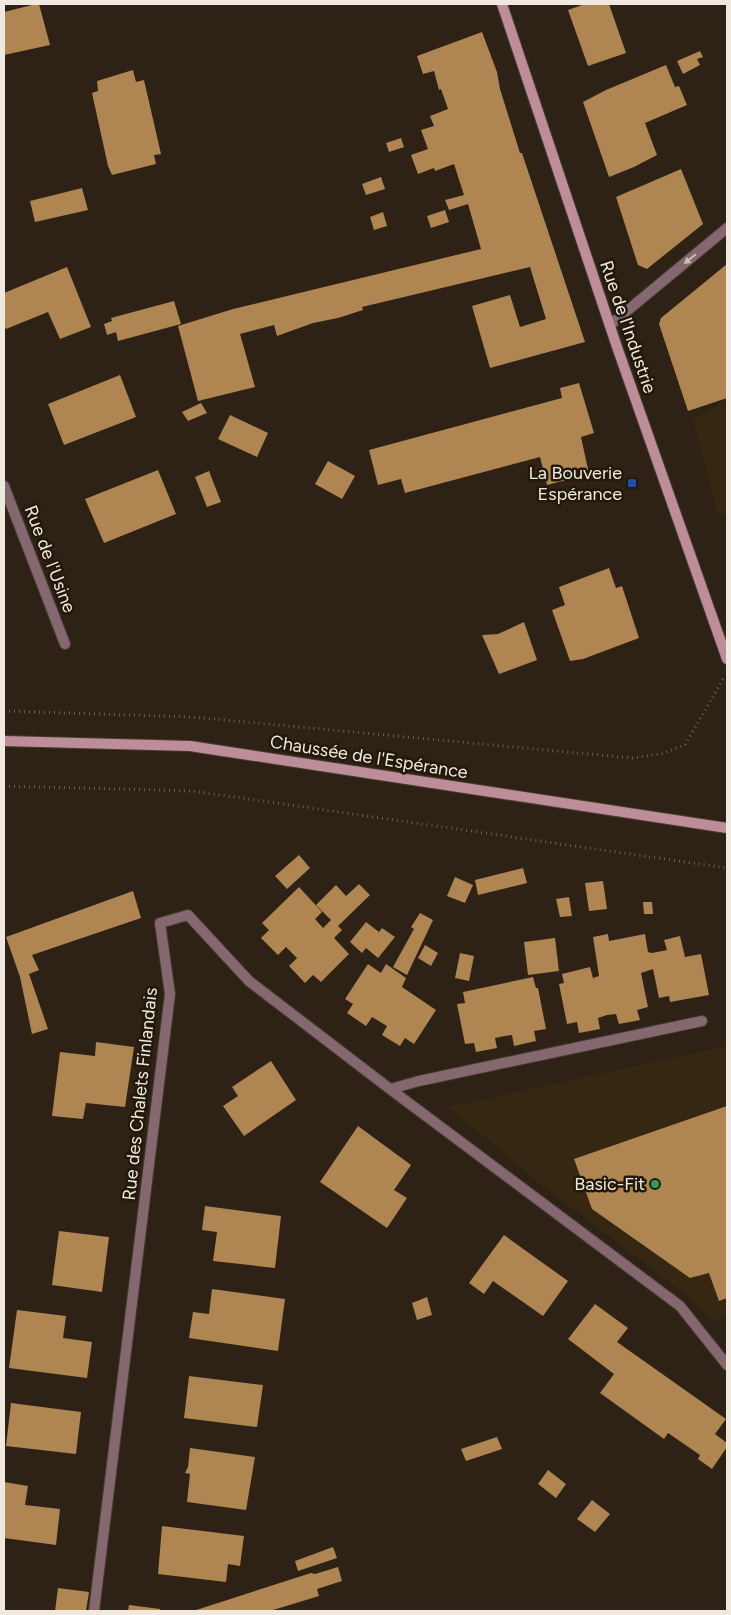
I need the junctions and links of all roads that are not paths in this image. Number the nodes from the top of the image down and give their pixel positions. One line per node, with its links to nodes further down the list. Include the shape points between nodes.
1 (502, 4): 3 (main road, Rue de l'Industrie)
2 (727, 228): 3 (street, one-way to 3)
3 (610, 324): 6 (main road, Rue de l'Industrie)
4 (4, 486): 5 (street, Rue de l'Usine)
5 (65, 644)
6 (727, 659)
7 (4, 741): 8 (main road, Chaussée de l'Espérance, via 190,746)
8 (727, 828)
9 (702, 1021): 10 (street)
10 (390, 1089): 11 (street, Rue des Chalets Finlandais, via 680,1306); 12 (street, Rue des Chalets Finlandais, via 248,981 188,915 160,923 170,994)
11 (727, 1365)
12 (94, 1611)

